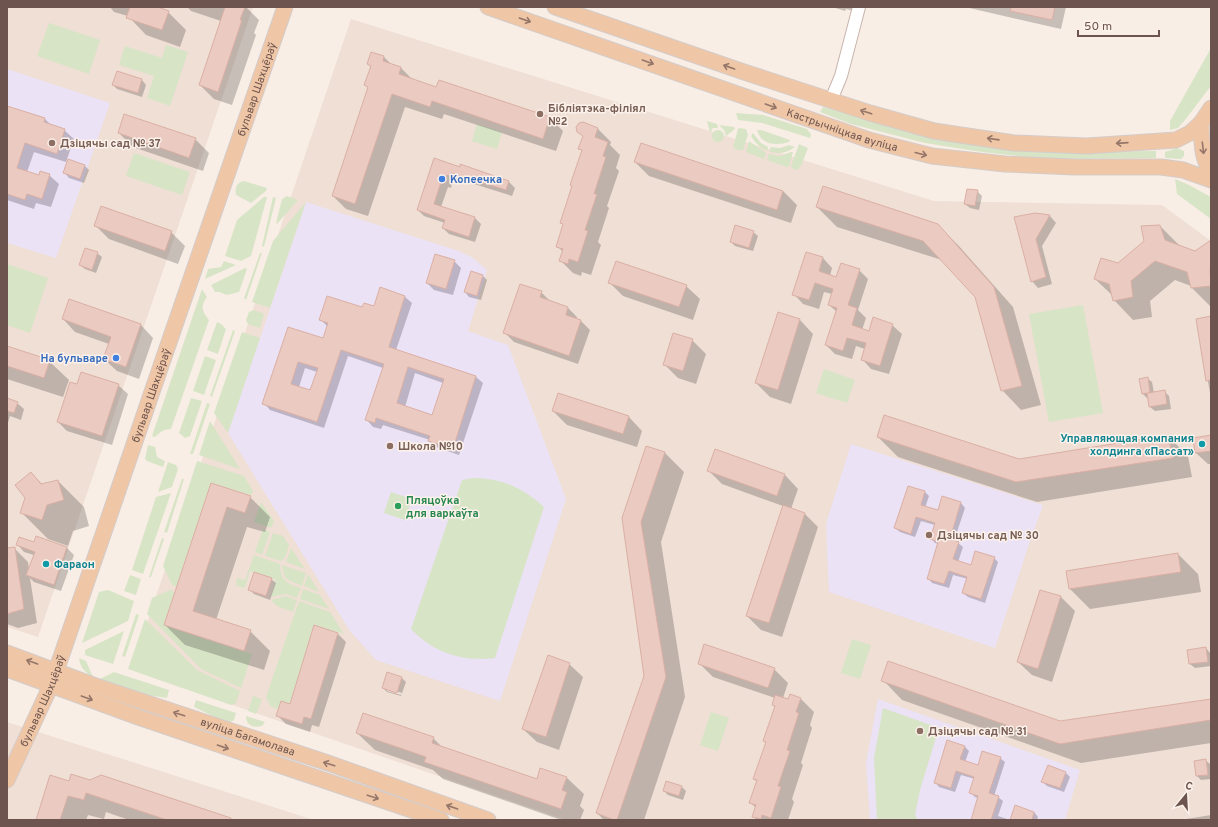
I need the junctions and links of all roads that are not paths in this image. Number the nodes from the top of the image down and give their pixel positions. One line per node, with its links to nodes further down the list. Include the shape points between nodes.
1 (285, 7): 12 (main road, бульвар Шахцёраў)
2 (488, 7): 9 (main road, Кастрычніцкая вуліца, one-way to 9, via 869,140 932,156 1005,164 1161,167 1183,170)
3 (555, 7): 5 (main road, one-way to 3)
4 (860, 7): 5 (street, via 841,76)
5 (831, 100): 7 (main road, one-way to 5, via 1190,133 1176,140 1087,146 1014,143 934,131)
6 (1211, 108): 7 (main road)
7 (1201, 123): 8 (main road, one-way to 8, via 1202,150)
8 (1211, 172)
9 (1211, 180)
10 (7, 653): 12 (main road, вуліца Багамолава, one-way to 10)
11 (7, 669): 12 (main road, вуліца Багамолава)
12 (53, 678): 13 (main road, бульвар Шахцёраў); 14 (main road, вуліца Багамолава, one-way to 12, via 93,685); 15 (main road, вуліца Багамолава, one-way to 15, via 161,725)
13 (7, 780)
14 (434, 801): 15 (street); 16 (main road, вуліца Багамолава, one-way to 14)
15 (433, 819)
16 (488, 820)

